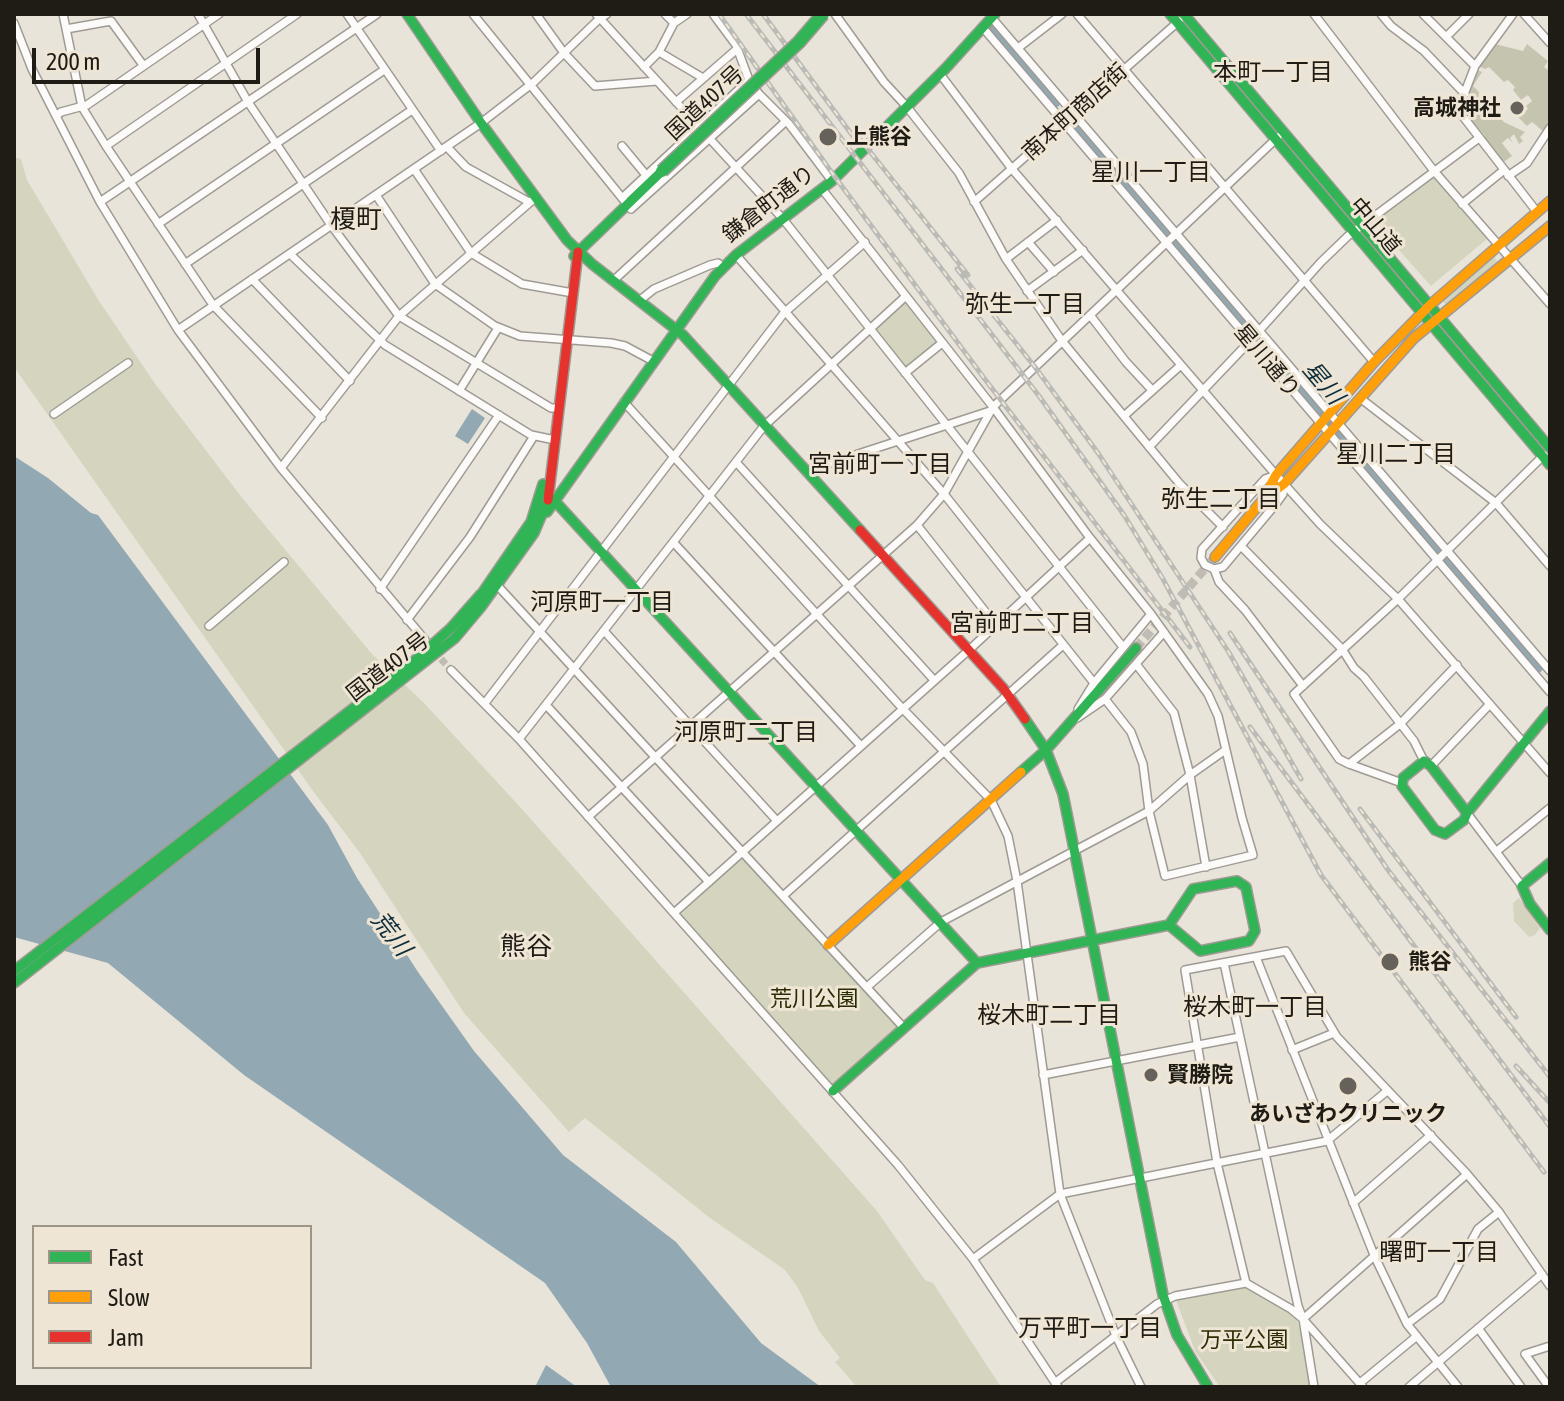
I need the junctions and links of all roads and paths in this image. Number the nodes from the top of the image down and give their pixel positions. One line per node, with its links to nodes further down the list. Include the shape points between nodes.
1 (63, 14): 33 (street)
2 (94, 14): 30 (street)
3 (198, 14): 31 (street)
4 (219, 14): 31 (street)
5 (297, 14): 41 (street)
6 (347, 14): 32 (street)
7 (377, 14): 32 (street)
8 (407, 14): 63 (main road)
9 (473, 14): 51 (street)
10 (536, 14): 40 (street)
11 (665, 14): 29 (street)
12 (687, 14): 29 (street)
13 (713, 14): 38 (street)
14 (823, 14): 85 (main road, 国道407号, bridge, via 662,171)
15 (835, 14): 57 (street)
16 (1062, 14): 37 (street)
17 (1077, 14): 45 (street)
18 (1314, 14): 76 (street)
19 (1381, 14): 53 (street)
20 (1423, 14): 35 (street)
21 (1469, 14): 35 (street)
22 (1513, 14): 43 (street)
23 (1524, 14): 36 (street)
24 (601, 15): 40 (street); 44 (street)
25 (994, 16): 34 (main road, 鎌倉町通り); 37 (street, 星川通り)
26 (1180, 16): 45 (street, 南本町商店街); 66 (main road, 中山道)
27 (112, 18): 30 (street); 42 (street)
28 (14, 23): 60 (street)
29 (674, 23): 39 (street)
30 (96, 24): 33 (street)
31 (204, 25): 41 (street); 42 (street)
32 (357, 27): 46 (street); 54 (street)
33 (66, 29): 56 (street)
34 (984, 29): 47 (main road, 鎌倉町通り); 62 (street, 星川通り)
35 (1446, 37): 43 (street)
36 (1550, 43)
37 (1018, 48): 59 (street, 星川通り)
38 (737, 49): 48 (street); 49 (street)
39 (659, 52): 44 (street); 48 (street)
40 (564, 53): 50 (street, via 595,86); 51 (street)
41 (226, 63): 54 (street); 70 (street)
42 (143, 65): 56 (street)
43 (1475, 66): 53 (street)
44 (644, 67): 50 (street)
45 (1123, 69): 59 (street, 南本町商店街); 82 (street)
46 (384, 70): 58 (street); 69 (street)
47 (940, 74): 57 (main road, 鎌倉町通り); 75 (street)
48 (703, 78): 55 (street)
49 (749, 80): 52 (street); 64 (street)
50 (657, 81): 55 (street)
51 (531, 85): 63 (street); 85 (street)
52 (759, 94): 61 (street); 68 (street)
53 (1465, 94): 67 (street, via 1458,110)
54 (248, 102): 69 (street); 79 (street)
55 (676, 102): 64 (street)
56 (82, 107): 60 (street); 70 (street)
57 (907, 107): 81 (main road, 鎌倉町通り); 88 (street, via 959,173)
58 (412, 110): 72 (street); 80 (street)
59 (1072, 113): 62 (street, 南本町商店街); 97 (street, 星川通り)
60 (56, 116): 87 (street)
61 (785, 122): 73 (street); 81 (street)
62 (1062, 122): 75 (street, 南本町商店街); 100 (street, 星川通り)
63 (481, 123): 72 (street); 84 (main road)
64 (699, 126): 68 (street); 78 (street)
65 (1550, 128): 77 (street, via 1527,163)
66 (1279, 136): 82 (street); 96 (main road, 中山道)
67 (1479, 138): 76 (street); 77 (street)
68 (710, 139): 73 (street); 85 (street, via 633,208)
69 (276, 143): 80 (street); 93 (street)
70 (106, 146): 79 (street)
71 (622, 146): 78 (street)
72 (444, 149): 74 (street); 84 (street, via 466,167)
73 (735, 166): 91 (street); 115 (street)
74 (414, 169): 83 (street); 104 (street)
75 (1012, 169): 88 (street, 南本町商店街); 92 (street)
76 (1434, 171): 89 (street); 96 (street)
77 (1506, 173): 89 (street); 90 (street)
78 (646, 175): 85 (street)
79 (130, 182): 87 (street); 93 (street)
80 (303, 182): 94 (street); 109 (street)
81 (827, 185): 91 (main road, 鎌倉町通り); 98 (street)
82 (1226, 187): 97 (street); 114 (street)
83 (376, 195): 94 (street); 116 (street)
84 (532, 200): 103 (main road); 104 (street)
85 (624, 201): 103 (main road, 国道407号)
86 (1550, 201): 90 (main road)
87 (100, 202): 131 (street)
88 (974, 202): 107 (street)
89 (1462, 204): 101 (street)
90 (1537, 212): 101 (main road)
91 (783, 219): 106 (main road, 鎌倉町通り); 112 (street)
92 (1057, 220): 99 (street); 102 (street)
93 (158, 224): 109 (street)
94 (331, 225): 105 (street); 127 (street)
95 (1550, 226): 108 (main road)
96 (1358, 228): 114 (street); 125 (main road, 中山道)
97 (1176, 234): 100 (street); 132 (street, 星川通り)
98 (865, 242): 112 (street); 120 (street)
99 (1028, 242): 107 (street); 111 (street)
100 (1166, 243): 118 (street); 136 (street, 星川通り)
101 (1499, 246): 108 (street); 125 (main road)
102 (1083, 250): 111 (street); 118 (street)
103 (578, 252): 115 (main road); 119 (main road, 国道407号)
104 (471, 253): 116 (street); 119 (street, via 522,284)
105 (290, 254): 113 (street); 134 (street)
106 (736, 255): 110 (main road, 鎌倉町通り); 124 (street)
107 (1006, 259): 117 (street)
108 (1510, 259): 122 (street); 125 (main road)
109 (185, 264): 123 (street)
110 (723, 267): 121 (street, via 710,265); 129 (main road, 鎌倉町通り)
111 (1054, 272): 117 (street)
112 (827, 274): 124 (street); 130 (street)
113 (252, 279): 123 (street); 145 (street)
114 (1305, 280): 132 (street); 139 (street)
115 (613, 281): 121 (main road)
116 (435, 284): 127 (street); 128 (street)
117 (1027, 291): 135 (street)
118 (1117, 291): 126 (street); 143 (street)
119 (569, 293): 133 (main road, 国道407号)
120 (906, 296): 130 (street); 137 (street)
121 (639, 301): 129 (main road)
122 (1550, 304)
123 (213, 305): 131 (street); 157 (street)
124 (784, 313): 142 (street); 146 (street)
125 (1431, 314): 139 (main road); 150 (main road); 166 (main road, 中山道)
126 (1090, 315): 135 (street); 147 (street)
127 (399, 316): 134 (street); 141 (street)
128 (498, 328): 133 (street); 141 (street)
129 (675, 329): 138 (main road, 鎌倉町通り); 146 (main road)
130 (870, 329): 142 (street); 144 (street)
131 (178, 330): 169 (street)
132 (1259, 332): 136 (street); 158 (street, 星川通り)
133 (562, 339): 138 (street, via 625,346); 152 (main road, 国道407号)
134 (381, 341): 145 (street); 149 (street)
135 (1062, 341): 153 (street); 156 (street)
136 (1250, 341): 148 (street); 158 (street, 星川通り)
137 (942, 343): 144 (street); 153 (street)
138 (653, 361): 151 (main road, 鎌倉町通り)
139 (1374, 362): 158 (main road)
140 (128, 363): 154 (street)
141 (476, 363): 149 (street); 152 (street)
142 (831, 365): 160 (street); 163 (street)
143 (1181, 365): 147 (street); 148 (street)
144 (905, 373): 159 (street)
145 (350, 381): 157 (street)
146 (728, 386): 160 (main road); 167 (street)
147 (1152, 390): 156 (street)
148 (1203, 390): 164 (street); 173 (street)
149 (459, 391): 155 (street)
150 (1360, 398): 158 (main road); 177 (street)
151 (624, 402): 167 (street); 172 (main road, 鎌倉町通り)
152 (555, 408): 162 (main road, 国道407号)
153 (992, 409): 159 (street); 165 (street); 180 (street)
154 (54, 414)
155 (499, 415): 161 (street); 193 (street)
156 (1124, 416): 164 (street)
157 (322, 418): 169 (street)
158 (1330, 424): 173 (main road); 184 (street, 星川通り); 186 (street, 星川通り)
159 (946, 425): 163 (street); 165 (street)
160 (764, 426): 168 (street); 171 (main road)
161 (534, 436): 162 (street); 200 (street, via 470,537)
162 (551, 439): 170 (main road, 国道407号); 176 (main road, 国道407号)
163 (897, 441): 171 (street); 174 (street)
164 (1149, 447): 179 (street)
165 (969, 453): 174 (street); 189 (street)
166 (1548, 455): 177 (street)
167 (674, 457): 175 (street); 183 (street)
168 (736, 462): 175 (street); 192 (street)
169 (281, 468): 193 (street)
170 (552, 468): 172 (main road); 176 (main road, 国道407号)
171 (807, 473): 185 (main road)
172 (571, 475): 176 (main road, 鎌倉町通り)
173 (1280, 479): 179 (street, via 1265,479); 182 (street, via 1283,494); 188 (main road); 197 (street)
174 (944, 494): 178 (street); 196 (street)
175 (708, 497): 181 (street); 198 (street)
176 (548, 501): 183 (main road); 191 (main road, 国道407号); 195 (main road); 195 (main road)
177 (1496, 503): 184 (street); 190 (street)
178 (917, 525): 185 (street); 201 (street)
179 (1223, 527): 188 (street, via 1201,553 1205,565)
180 (1090, 538): 189 (street); 199 (street)
181 (674, 543): 194 (street); 211 (street)
182 (1242, 547): 188 (street, via 1223,567); 209 (street)
183 (602, 552): 194 (main road); 203 (street)
184 (1447, 552): 186 (street); 217 (street, 星川通り)
185 (883, 554): 192 (street); 210 (main road)
186 (1437, 561): 197 (street); 222 (street, 星川通り)
187 (284, 562): 202 (street)
188 (1214, 563): 220 (street, via 1219,582)
189 (1058, 566): 196 (street); 208 (street)
190 (1550, 566)
191 (497, 585): 203 (street); 216 (main road, 国道407号, via 455,638)
192 (848, 585): 198 (street); 218 (street)
193 (380, 589): 200 (street)
194 (637, 590): 204 (street); 221 (main road)
195 (483, 592): 216 (main road, 国道407号)
196 (1025, 597): 201 (street); 207 (street)
197 (1398, 599): 209 (street); 213 (street)
198 (816, 614): 211 (street); 228 (street)
199 (1151, 614): 205 (street); 208 (street)
200 (407, 620): 206 (street)
201 (995, 624): 210 (street)
202 (209, 626)
203 (541, 631): 214 (street); 225 (street)
204 (605, 632): 214 (street); 232 (street)
205 (1164, 632): 212 (street); 237 (street, via 1208,694)
206 (425, 640)
207 (1063, 645): 219 (street); 223 (street)
208 (1130, 648): 219 (street); 230 (main road)
209 (1342, 649): 220 (street); 231 (street)
210 (969, 650): 218 (street); 223 (main road)
211 (774, 651): 221 (street); 235 (street)
212 (1136, 664): 224 (street); 243 (street, via 1174,713)
213 (1457, 665): 226 (street); 231 (street)
214 (576, 669): 227 (street); 239 (street)
215 (451, 670): 225 (street)
216 (409, 671): 278 (main road, 国道407号); 279 (main road, 国道407号)
217 (1550, 671)
218 (933, 679): 228 (street)
219 (1094, 683): 230 (street)
220 (1303, 686): 240 (street, via 1294,694 1339,759)
221 (730, 691): 232 (street); 246 (main road)
222 (1550, 692)
223 (1009, 696): 236 (main road); 238 (street)
224 (1105, 699): 230 (street); 249 (street, via 1131,732 1143,764)
225 (485, 703): 233 (street)
226 (1490, 704): 234 (street); 241 (street)
227 (547, 706): 233 (street); 245 (street)
228 (902, 708): 235 (street); 238 (street)
229 (1550, 711): 234 (main road)
230 (1069, 724): 236 (main road)
231 (1400, 724): 240 (street); 241 (street)
232 (691, 726): 239 (street); 252 (street)
233 (519, 739): 251 (street)
234 (1524, 743): 242 (street); 250 (main road)
235 (861, 746): 246 (street)
236 (1046, 750): 247 (main road); 254 (main road, via 1063,794)
237 (1224, 751): 243 (street); 258 (street, via 1253,855)
238 (944, 753): 247 (street); 253 (street)
239 (656, 757): 245 (street); 256 (street)
240 (1349, 764): 244 (street)
241 (1428, 764): 244 (main road); 250 (main road)
242 (1550, 773)
243 (1190, 775): 249 (street); 258 (street)
244 (1402, 783): 250 (main road, via 1437,833 1448,833)
245 (622, 786): 251 (street); 262 (street)
246 (816, 786): 252 (street); 253 (main road)
247 (991, 800): 260 (main road); 261 (street, via 1008,836)
248 (1550, 808): 255 (street)
249 (1149, 811): 254 (street); 259 (street, via 1165,876)
250 (1467, 813): 255 (street)
251 (588, 817): 266 (street)
252 (777, 821): 256 (street)
253 (858, 830): 260 (main road); 265 (street)
254 (1075, 850): 261 (street); 270 (main road)
255 (1497, 851): 263 (street)
256 (743, 852): 262 (street); 265 (street)
257 (1550, 863): 263 (main road)
258 (1206, 867): 259 (street)
259 (1182, 874): 264 (street)
260 (902, 879): 267 (main road); 271 (main road)
261 (1017, 881): 267 (street); 273 (street)
262 (709, 882): 266 (street)
263 (1522, 886): 269 (main road)
264 (1193, 889): 268 (main road); 272 (main road, via 1241,881 1254,926 1249,941)
265 (783, 896): 271 (street)
266 (674, 913): 288 (street)
267 (941, 922): 275 (main road); 280 (street)
268 (1169, 925): 270 (main road); 272 (main road)
269 (1550, 930)
270 (1093, 940): 273 (main road); 286 (main road)
271 (828, 945): 280 (street)
272 (1200, 951): 277 (street)
273 (1028, 952): 275 (main road); 287 (street)
274 (1256, 957): 276 (street); 282 (street, via 1286,951); 285 (street)
275 (977, 963): 281 (main road)
276 (1224, 963): 277 (street); 283 (street)
277 (1204, 967): 284 (street, via 1185,970)
278 (14, 971)
279 (14, 983)
280 (867, 987): 281 (street)
281 (904, 1028): 288 (main road)
282 (1334, 1033): 285 (street); 289 (street)
283 (1240, 1037): 284 (street); 292 (street)
284 (1197, 1046): 286 (street); 293 (street)
285 (1292, 1050): 291 (street)
286 (1117, 1062): 287 (street); 295 (main road)
287 (1043, 1075): 296 (street)
288 (833, 1091): 300 (street)
289 (1387, 1091): 290 (street); 291 (street)
290 (1431, 1135): 294 (street); 297 (street)
291 (1327, 1141): 292 (street); 297 (street)
292 (1266, 1153): 293 (street); 305 (street)
293 (1217, 1163): 295 (street); 302 (street)
294 (1467, 1174): 298 (street); 299 (street)
295 (1140, 1178): 296 (street); 304 (main road)
296 (1060, 1194): 300 (street); 308 (street)
297 (1353, 1203): 299 (street)
298 (1499, 1212): 301 (street); 306 (street, via 1478,1229 1440,1299)
299 (1374, 1255): 305 (street); 306 (street)
300 (973, 1259): 312 (street)
301 (1542, 1274): 303 (street); 307 (street)
302 (1246, 1283): 304 (street); 305 (street)
303 (1550, 1286)
304 (1164, 1301): 308 (street); 315 (main road)
305 (1303, 1319): 313 (street); 316 (street)
306 (1407, 1324): 309 (street)
307 (1478, 1328): 311 (street); 319 (street)
308 (1116, 1336): 312 (street); 314 (street)
309 (1417, 1336): 311 (street); 313 (street)
310 (1550, 1346): 320 (street, via 1525,1354)
311 (1437, 1362): 317 (street); 318 (street)
312 (1057, 1385)
313 (1362, 1385)
314 (1141, 1387)
315 (1208, 1387)
316 (1314, 1387)
317 (1409, 1387)
318 (1458, 1387)
319 (1521, 1387)
320 (1549, 1387)

